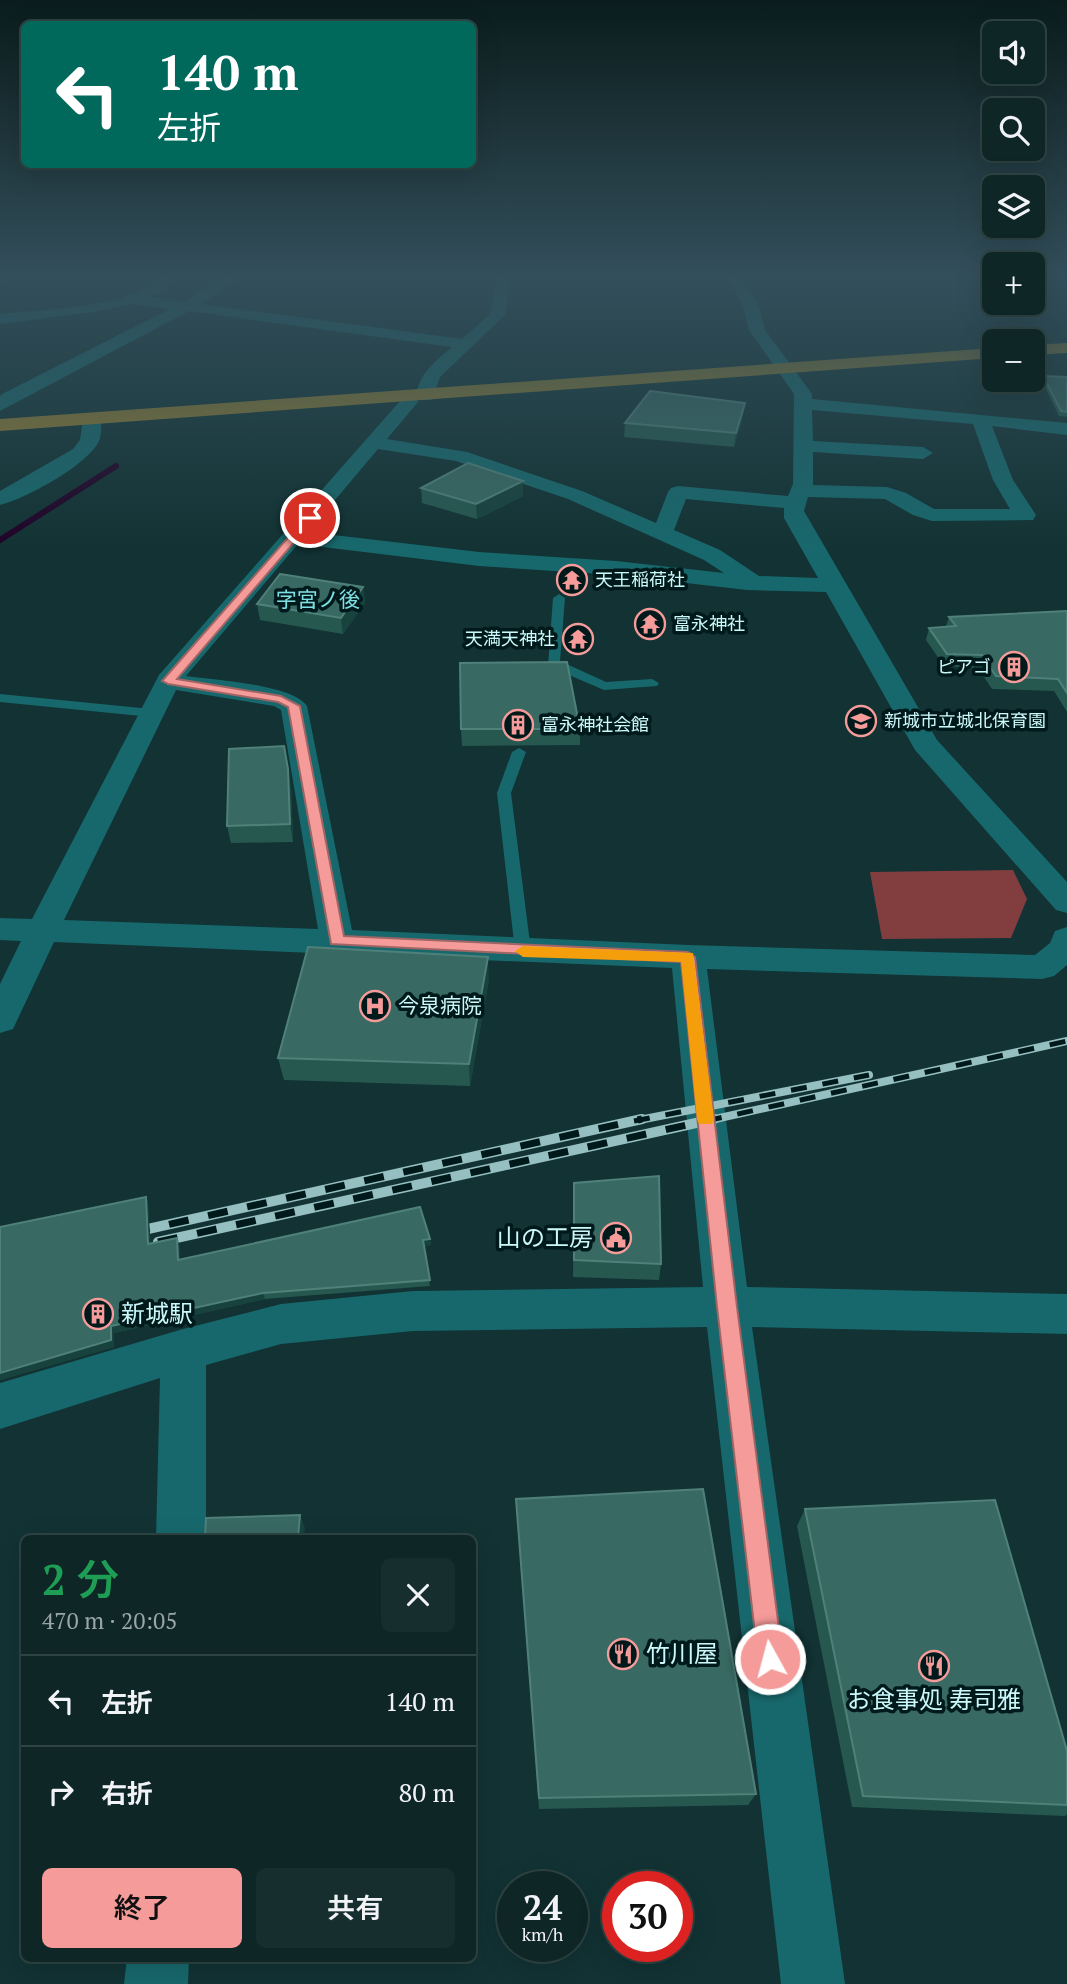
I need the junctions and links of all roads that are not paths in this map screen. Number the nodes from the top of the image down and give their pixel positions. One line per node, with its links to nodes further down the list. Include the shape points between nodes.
1 (69, 367): 7 (street)
2 (441, 367): 5 (street)
3 (802, 367): 4 (highway)
4 (782, 368): 5 (highway); 6 (street, via 799,386)
5 (417, 396): 8 (highway); 12 (street)
6 (804, 404): 9 (street); 13 (street)
7 (0, 406)
8 (92, 419): 10 (highway); 16 (street, via 92,435 75,456)
9 (980, 419): 11 (street); 15 (street, via 1003,480 1025,515 932,515 887,493)
10 (0, 425)
11 (1067, 429)
12 (375, 443): 17 (street, via 478,461); 18 (street)
13 (803, 446): 14 (street); 15 (street)
14 (923, 453)
15 (799, 497): 17 (street, via 678,492 666,526); 20 (street, via 795,518)
16 (0, 499)
17 (660, 530): 19 (street, via 712,555)
18 (294, 537): 19 (street); 22 (street)
19 (754, 583): 20 (street)
20 (834, 584): 27 (street, via 925,744)
21 (559, 598): 23 (lane, via 553,663 604,686)
22 (168, 681): 25 (street); 30 (street, via 281,699 294,706)
23 (652, 683)
24 (0, 698): 25 (lane)
25 (151, 713): 29 (street)
26 (519, 752): 32 (lane, via 504,793)
27 (1067, 902)
28 (0, 929): 29 (street)
29 (43, 931): 30 (street); 34 (street)
30 (337, 941): 32 (street)
31 (1067, 945): 33 (street, via 1042,967)
32 (523, 951): 33 (street)
33 (688, 957): 35 (street)
34 (0, 1020)
35 (727, 1307): 36 (street); 37 (street, via 413,1311 281,1324); 42 (street)
36 (1067, 1314)
37 (183, 1350): 38 (street); 39 (street)
38 (0, 1406)
39 (181, 1535)
40 (158, 1962): 41 (street)
41 (156, 1984)
42 (813, 1984)

